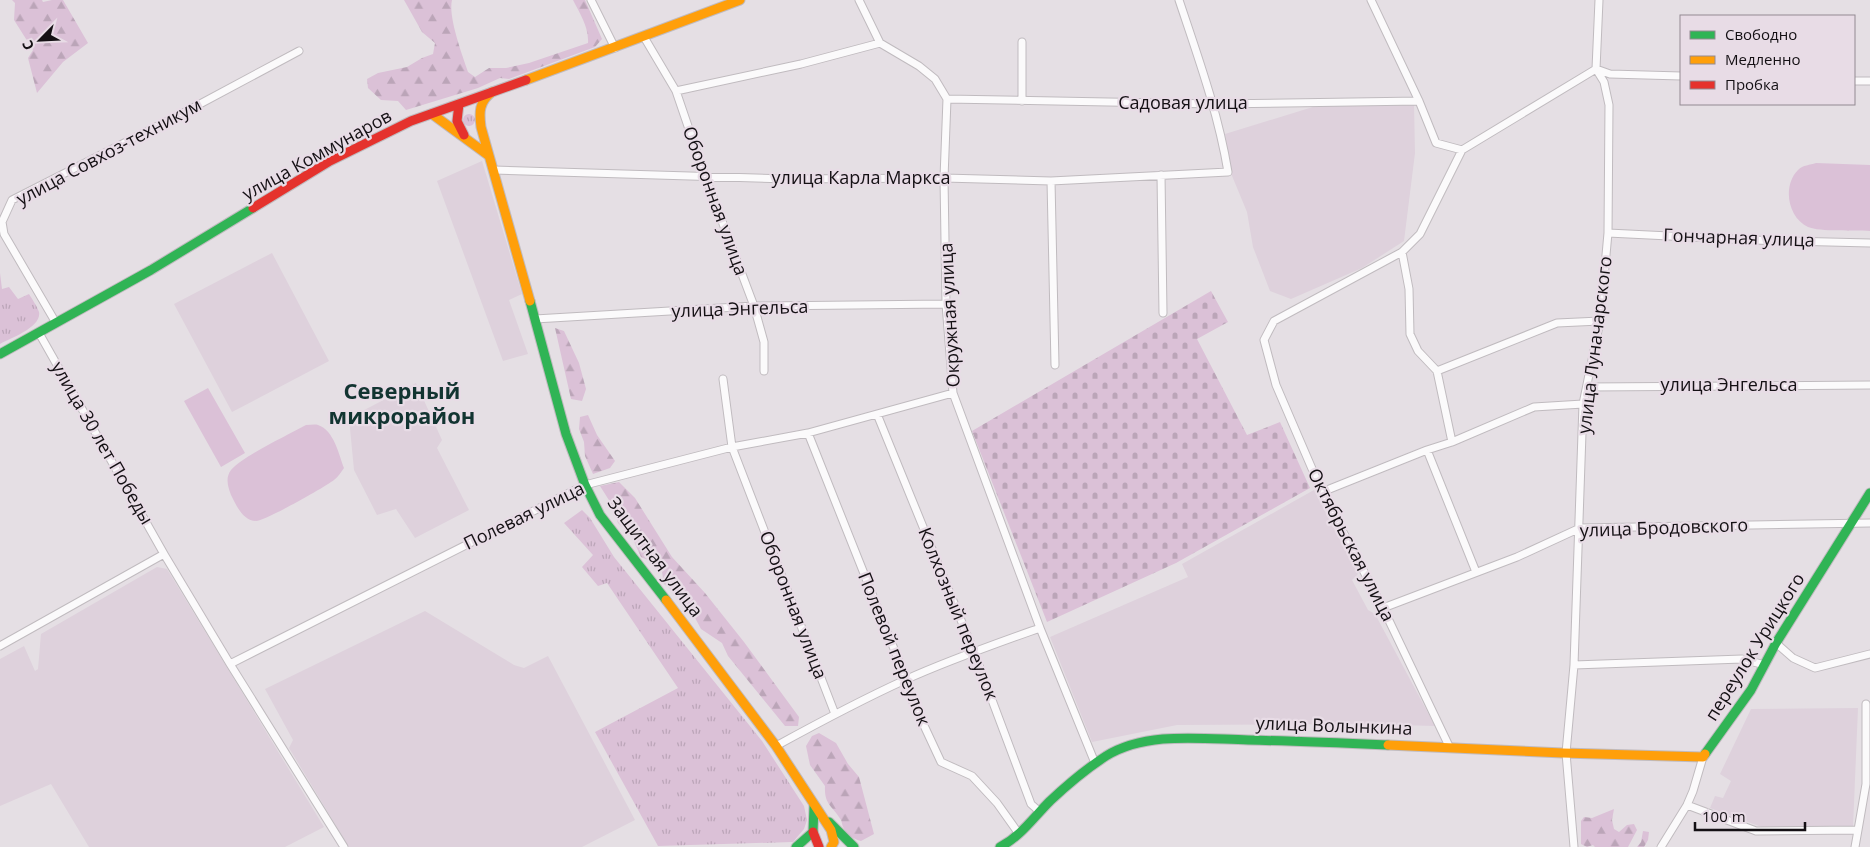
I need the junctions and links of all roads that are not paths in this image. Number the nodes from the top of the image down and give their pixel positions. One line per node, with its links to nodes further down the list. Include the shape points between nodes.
1 (591, 0): 10 (street)
2 (740, 0): 7 (street, улица Коммунаров)
3 (859, 0): 9 (street)
4 (1179, 0): 22 (street)
5 (1371, 0): 20 (street)
6 (1599, 0): 12 (street, улица Луначарского)
7 (644, 37): 10 (street, улица Коммунаров); 16 (street, Оборонная улица)
8 (1022, 42): 19 (street)
9 (880, 43): 16 (street); 18 (street, via 935,79)
10 (615, 48): 17 (street, улица Коммунаров)
11 (299, 51): 41 (street, улица Совхоз-техникум, via 12,200 2,222 4,234)
12 (1596, 69): 13 (street, via 1610,74); 26 (street); 33 (street, улица Луначарского, via 1604,82 1609,105)
13 (1680, 76)
14 (1855, 81): 15 (street)
15 (1870, 81)
16 (676, 91): 30 (street, Оборонная улица)
17 (492, 92): 21 (street, улица Коммунаров); 24 (street, via 481,104)
18 (947, 99): 19 (street, Садовая улица); 31 (street, Окружная улица)
19 (1022, 101): 22 (street, Садовая улица)
20 (1419, 101): 22 (street, Садовая улица); 26 (street, via 1436,144)
21 (462, 103): 23 (street, улица Коммунаров); 24 (street); 25 (street, via 457,121)
22 (1214, 104): 29 (street, улица Карла Маркса, via 1228,172)
23 (432, 114): 25 (street); 41 (street, улица Коммунаров, via 330,161 152,270)
24 (479, 116): 27 (street, Защитная улица)
25 (466, 139): 27 (street)
26 (1462, 150): 35 (street, via 1420,234)
27 (488, 155): 28 (street, Защитная улица)
28 (494, 170): 30 (street, улица Карла Маркса); 39 (street, Защитная улица)
29 (1160, 175): 32 (street, улица Карла Маркса); 38 (street)
30 (705, 176): 31 (street, улица Карла Маркса); 37 (street, Оборонная улица)
31 (944, 178): 32 (street, улица Карла Маркса); 36 (street, Окружная улица)
32 (1051, 181): 44 (street)
33 (1608, 233): 34 (street, Гончарная улица); 40 (street, улица Луначарского)
34 (1870, 243)
35 (1402, 252): 45 (street, via 1409,289 1410,334 1418,351); 58 (street, Октябрьская улица, via 1274,321 1264,340 1276,385)
36 (946, 304): 37 (street, улица Энгельса); 50 (street, Окружная улица)
37 (754, 306): 39 (street, улица Энгельса); 46 (street, Оборонная улица, via 764,342)
38 (1163, 313)
39 (535, 319): 57 (street, Защитная улица, via 566,434)
40 (1600, 321): 45 (street, via 1557,323); 49 (street, улица Луначарского)
41 (56, 323): 42 (street, улица Коммунаров)
42 (39, 333): 43 (street, улица Коммунаров); 63 (street, улица 30 лет Победы)
43 (0, 354)
44 (1055, 365)
45 (1437, 370): 54 (street)
46 (764, 372)
47 (723, 380): 55 (street, Оборонная улица)
48 (1870, 385): 49 (street, улица Энгельса)
49 (1588, 387): 51 (street, улица Луначарского)
50 (953, 392): 52 (street, Полевая улица); 66 (street, Окружная улица)
51 (1584, 404): 54 (street, via 1534,407); 62 (street, улица Луначарского)
52 (877, 414): 53 (street, Полевая улица); 69 (street, Колхозный переулок)
53 (808, 433): 55 (street, Полевая улица); 74 (street, Полевой переулок)
54 (1452, 442): 56 (street)
55 (732, 447): 57 (street, Полевая улица); 76 (street, Оборонная улица)
56 (1427, 450): 58 (street); 64 (street)
57 (585, 485): 71 (street, Полевая улица); 77 (street, Защитная улица, via 600,515)
58 (1322, 492): 65 (street, Октябрьская улица)
59 (1870, 493): 60 (street, переулок Урицкого)
60 (1851, 523): 61 (street, улица Бродовского); 62 (street, улица Бродовского); 67 (street, переулок Урицкого)
61 (1870, 523)
62 (1580, 528): 64 (street, улица Бродовского); 72 (street, улица Луначарского)
63 (164, 554): 68 (street); 71 (street, улица 30 лет Победы)
64 (1476, 572): 65 (street, улица Бродовского)
65 (1383, 608): 78 (street, Октябрьская улица)
66 (1040, 628): 69 (street); 81 (street, Окружная улица)
67 (1776, 643): 70 (street, via 1793,658 1815,668); 73 (street, переулок Урицкого)
68 (0, 646)
69 (974, 652): 74 (street); 85 (street, Колхозный переулок, via 1031,804)
70 (1870, 654)
71 (230, 664): 89 (street, улица 30 лет Победы)
72 (1574, 665): 73 (street, via 1742,659); 79 (street, улица Луначарского)
73 (1765, 665): 80 (street, переулок Урицкого)
74 (906, 679): 76 (street); 88 (street, Полевой переулок, via 907,689 941,762 972,776)
75 (1866, 704): 82 (street)
76 (835, 714): 77 (street)
77 (776, 746): 83 (street, Защитная улица)
78 (1449, 746): 79 (street, улица Волынкина); 81 (street, улица Волынкина, via 1166,739 1129,744)
79 (1566, 753): 80 (street, улица Волынкина); 95 (street, улица Луначарского)
80 (1703, 757): 84 (street, переулок Урицкого)
81 (1095, 763): 85 (street, улица Волынкина)
82 (1868, 785): 86 (street)
83 (814, 805): 87 (street); 92 (street, via 831,830 834,842); 93 (street)
84 (1687, 805): 86 (street, via 1756,831); 96 (street, переулок Урицкого)
85 (1040, 812): 88 (street, улица Волынкина)
86 (1858, 830): 97 (street)
87 (813, 832): 90 (street); 91 (street)
88 (1019, 834): 94 (street, улица Волынкина)
89 (344, 847)
90 (796, 847)
91 (819, 847)
92 (831, 847)
93 (854, 847)
94 (1000, 847)
95 (1574, 847)
96 (1660, 847)
97 (1855, 847)

